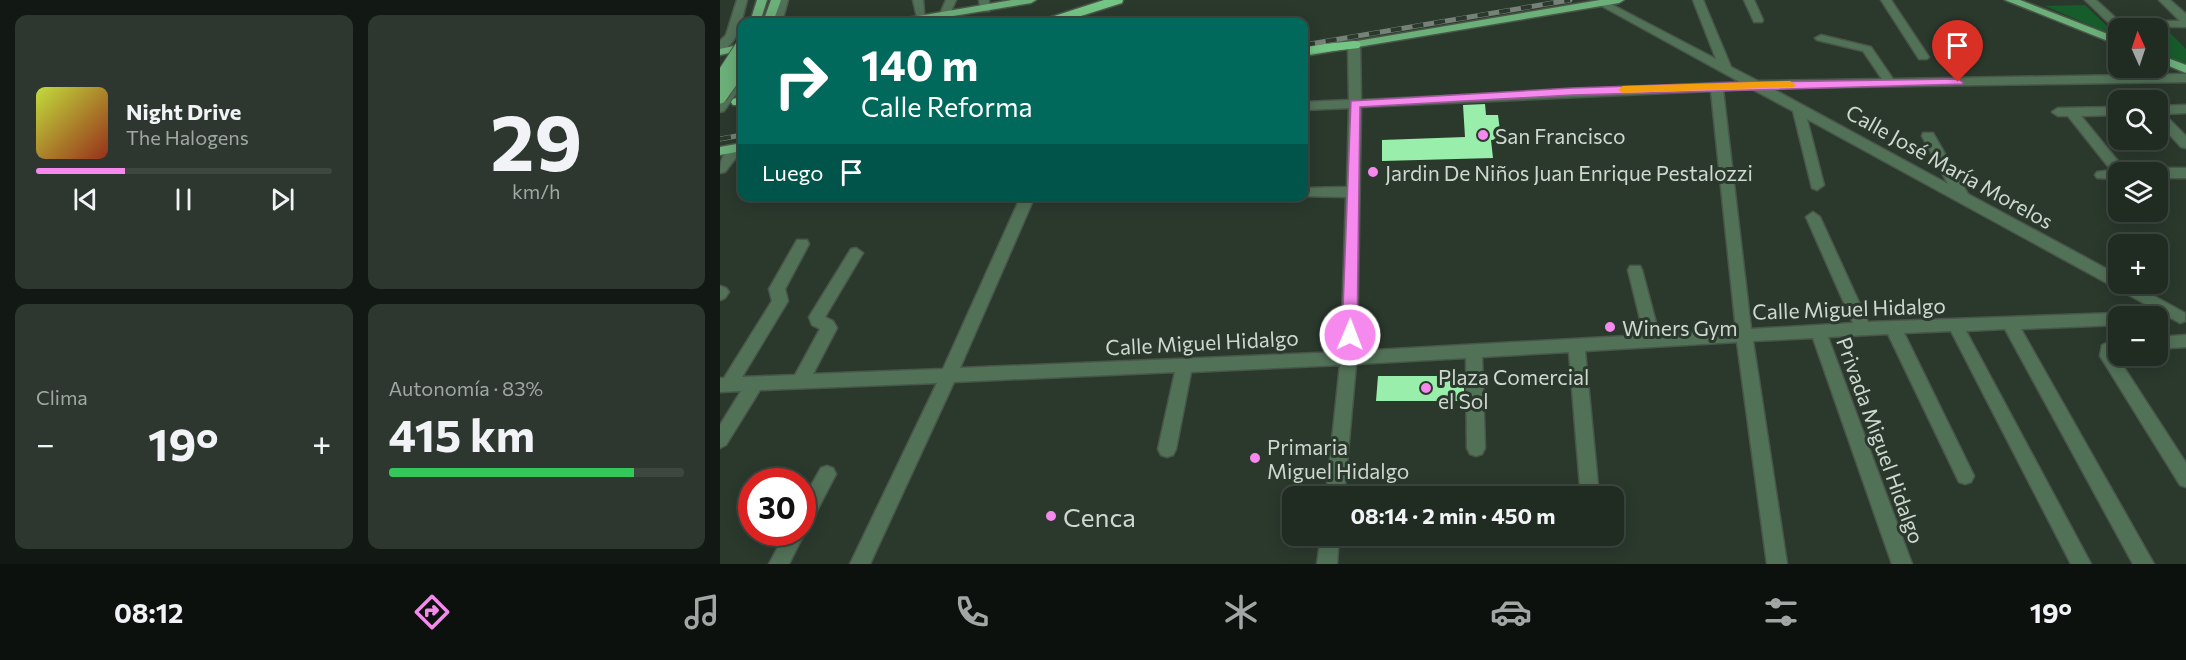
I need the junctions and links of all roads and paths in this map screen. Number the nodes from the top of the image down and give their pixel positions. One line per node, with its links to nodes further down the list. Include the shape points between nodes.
1 (742, 0): 20 (street)
2 (762, 0): 21 (main road)
3 (776, 0): 22 (main road)
4 (783, 0): 23 (street)
5 (918, 0): 24 (street)
6 (951, 0): 19 (street)
7 (1031, 0): 16 (main road)
8 (1117, 0): 26 (highway)
9 (1619, 0): 17 (main road)
10 (1698, 0): 40 (street)
11 (1749, 0): 27 (street)
12 (1886, 0): 37 (street)
13 (2010, 0): 31 (main road)
14 (2090, 0): 28 (street, via 2120,24)
15 (2164, 0): 28 (street)
16 (1015, 2): 18 (main road)
17 (1604, 3): 32 (main road); 40 (street, Calle José María Morelos)
18 (984, 4): 19 (main road)
19 (944, 16): 25 (main road)
20 (739, 18)
21 (756, 18)
22 (769, 18)
23 (778, 18)
24 (921, 18)
25 (932, 18)
26 (1062, 18)
27 (1758, 20)
28 (2186, 22)
29 (736, 37): 34 (street)
30 (1821, 38): 45 (street, via 1867,49)
31 (2108, 38)
32 (1354, 45): 35 (highway); 49 (street)
33 (738, 48): 34 (main road)
34 (720, 50)
35 (1308, 51)
36 (738, 53): 43 (main road, bridge)
37 (1923, 57)
38 (2168, 62): 39 (main road)
39 (2186, 69)
40 (1726, 70): 46 (street, Calle José María Morelos)
41 (738, 72): 48 (main road, bridge)
42 (2186, 78): 45 (street)
43 (720, 80)
44 (738, 83): 52 (street)
45 (1890, 83): 46 (street)
46 (1753, 85): 47 (street); 51 (street, Calle José María Morelos)
47 (1717, 86): 49 (street); 87 (street)
48 (720, 97)
49 (1355, 104): 50 (street); 69 (street)
50 (1308, 106)
51 (1798, 107): 68 (street); 71 (street, Calle José María Morelos)
52 (720, 108)
53 (2186, 109): 55 (street)
54 (2108, 111): 62 (street, via 2065,112)
55 (2168, 111)
56 (2168, 124): 58 (street)
57 (1928, 135): 71 (street)
58 (2186, 144)
59 (738, 148): 61 (main road)
60 (738, 150): 63 (street)
61 (720, 151)
62 (2109, 162)
63 (720, 169)
64 (2186, 172): 65 (street)
65 (2168, 173)
66 (2108, 174): 67 (street)
67 (2102, 175)
68 (1817, 184)
69 (1353, 192): 70 (street); 93 (street)
70 (1308, 194)
71 (1962, 196): 77 (street, Calle José María Morelos)
72 (1026, 201): 96 (street)
73 (1813, 217): 85 (street)
74 (802, 244): 99 (street, via 777,290 780,301)
75 (856, 253): 97 (street, via 817,317 829,328)
76 (1635, 270): 88 (street)
77 (2108, 277)
78 (2140, 294): 79 (street, Calle José María Morelos)
79 (2183, 317): 80 (street)
80 (2168, 318)
81 (2108, 319): 82 (street, Calle Miguel Hidalgo)
82 (2010, 323): 83 (street, Calle Miguel Hidalgo); 117 (street)
83 (1956, 326): 84 (street, Calle Miguel Hidalgo); 116 (street)
84 (1893, 327): 85 (street, Calle Miguel Hidalgo); 104 (street)
85 (1863, 328): 86 (street, Calle Miguel Hidalgo)
86 (1818, 331): 87 (street, Calle Miguel Hidalgo); 115 (street, Privada Miguel Hidalgo)
87 (1744, 334): 88 (street, Calle Miguel Hidalgo); 114 (street)
88 (1653, 340): 91 (street, Calle Miguel Hidalgo)
89 (2186, 341): 90 (street)
90 (2168, 342)
91 (1576, 345): 92 (street, Calle Miguel Hidalgo); 107 (street)
92 (1474, 352): 93 (street, Calle Miguel Hidalgo); 101 (street)
93 (1349, 358): 94 (street, Calle Miguel Hidalgo); 106 (street)
94 (1184, 366): 96 (street, Calle Miguel Hidalgo); 102 (street)
95 (2114, 366): 105 (street)
96 (948, 376): 97 (street, Calle Miguel Hidalgo); 112 (street)
97 (800, 382): 98 (street, Calle Miguel Hidalgo)
98 (756, 384): 99 (street, Calle Miguel Hidalgo); 100 (street)
99 (724, 385)
100 (720, 440)
101 (1476, 448)
102 (1167, 449)
103 (827, 474): 108 (street)
104 (1965, 476)
105 (2186, 479)
106 (1336, 486)
107 (1589, 486)
108 (816, 494)
109 (788, 546): 111 (street)
110 (1329, 546): 113 (street)
111 (778, 564)
112 (860, 564)
113 (1327, 564)
114 (1777, 564)
115 (1902, 564)
116 (2081, 564)
117 (2144, 564)

